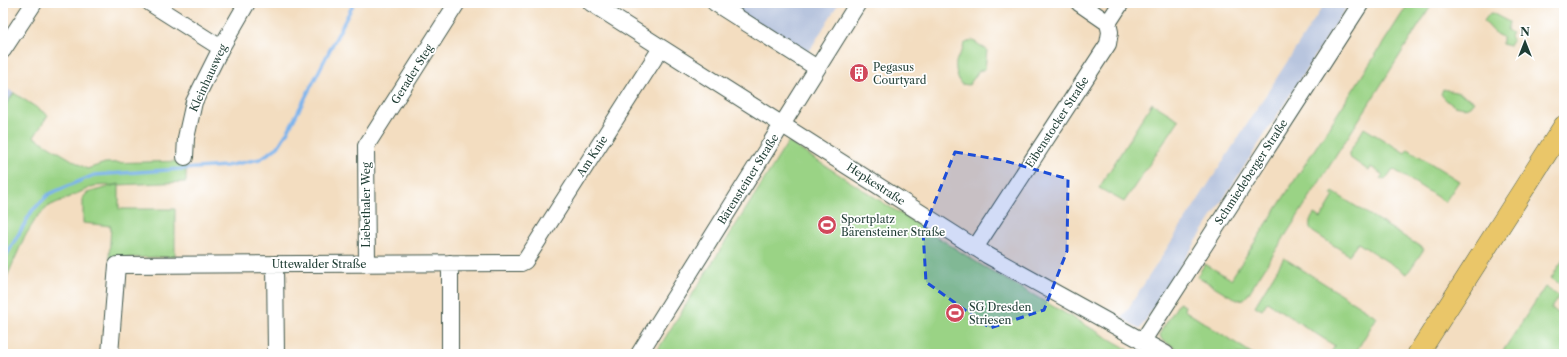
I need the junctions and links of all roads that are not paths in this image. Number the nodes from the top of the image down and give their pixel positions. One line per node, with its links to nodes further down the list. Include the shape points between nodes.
1 (34, 3): 14 (street)
2 (150, 3): 12 (street)
3 (247, 3): 12 (street, Kleinhausweg)
4 (457, 3): 18 (street, Gerader Steg)
5 (591, 3): 13 (street, Hepkestraße)
6 (715, 3): 15 (street)
7 (858, 3): 15 (street, Bärensteiner Straße)
8 (1078, 3): 11 (street)
9 (1121, 3): 11 (street)
10 (1361, 3): 25 (street, Schmiedeberger Straße)
11 (1108, 23): 20 (street, Eibenstocker Straße, via 1108,44)
12 (221, 48): 19 (street, Kleinhausweg, via 194,102 186,138)
13 (661, 48): 16 (street, Hepkestraße); 22 (street, Am Knie, via 525,261)
14 (3, 50)
15 (817, 68): 16 (street, Bärensteiner Straße)
16 (783, 124): 20 (street, Hepkestraße); 29 (street, Bärensteiner Straße)
17 (1564, 126): 31 (main road)
18 (366, 146): 24 (street, Liebethaler Weg)
19 (185, 157)
20 (975, 248): 25 (street, Hepkestraße)
21 (450, 263): 22 (street, Uttewalder Straße); 24 (street, Uttewalder Straße); 28 (street)
22 (521, 263)
23 (275, 264): 24 (street, Uttewalder Straße); 26 (street, Uttewalder Straße, via 117,265); 27 (street)
24 (366, 264)
25 (1142, 342): 30 (street, Hepkestraße)
26 (110, 354)
27 (276, 354)
28 (450, 354)
29 (639, 354)
30 (1166, 354)
31 (1418, 354)

